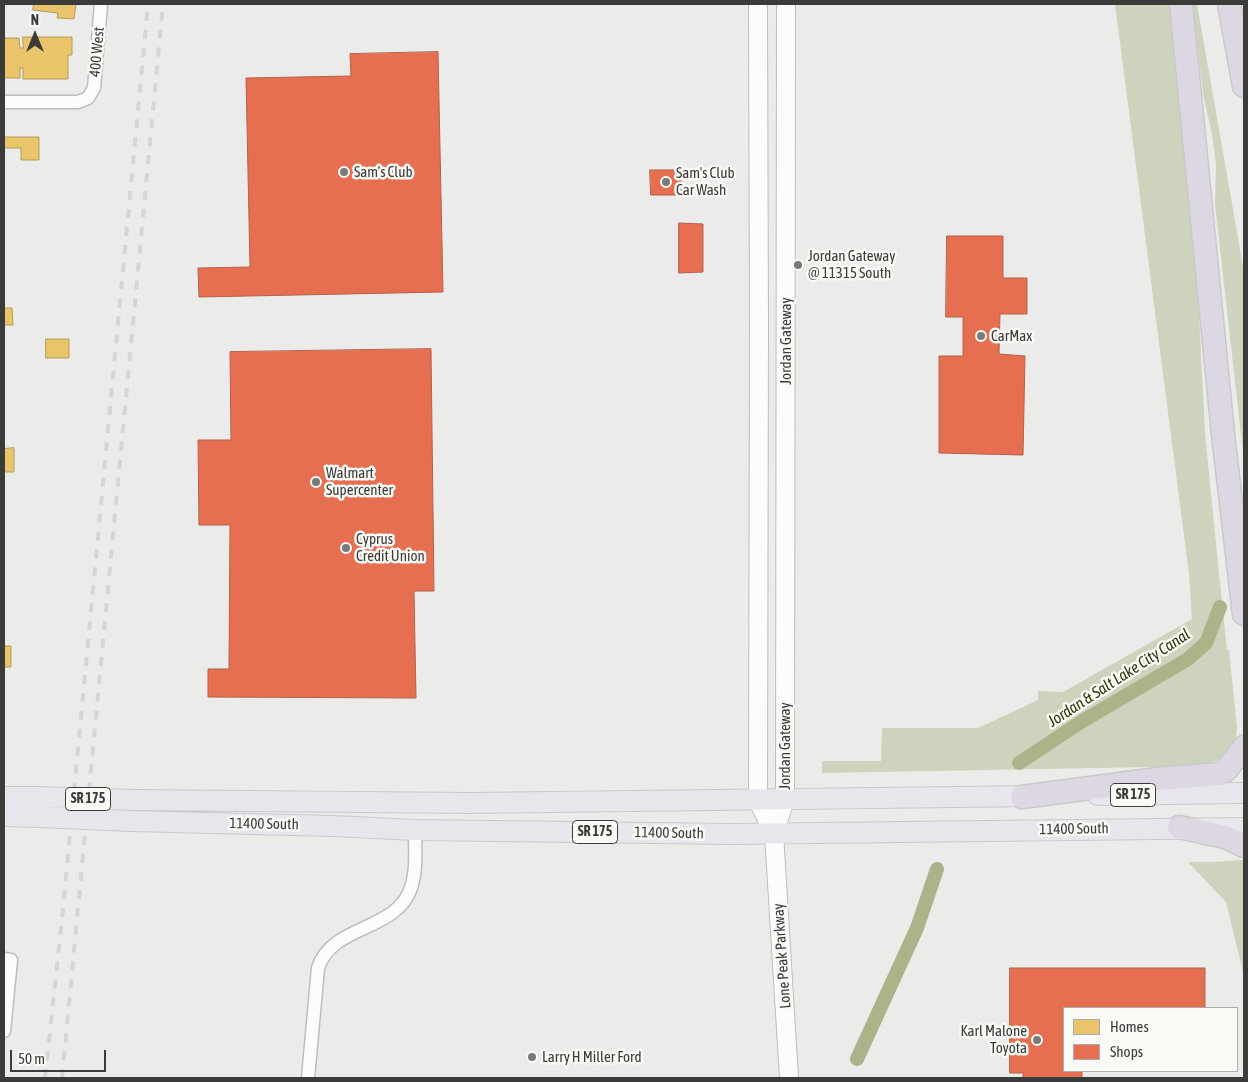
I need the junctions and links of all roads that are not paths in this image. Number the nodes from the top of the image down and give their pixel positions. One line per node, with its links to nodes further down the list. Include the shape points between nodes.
1 (101, 4): 9 (street, 400 West, via 94,88 88,98 78,102)
2 (758, 4): 6 (main road, Jordan Gateway)
3 (786, 4): 7 (main road, Jordan Gateway)
4 (1181, 4): 10 (highway)
5 (1229, 4): 8 (highway)
6 (758, 72): 7 (main road); 15 (main road, Jordan Gateway)
7 (786, 72): 16 (main road, Jordan Gateway)
8 (1244, 86)
9 (4, 102)
10 (1244, 614)
11 (1244, 746): 13 (highway, via 1220,774)
12 (1244, 793): 13 (main road, 11400 South / SR 175)
13 (1022, 796): 16 (main road, 11400 South / SR 175)
14 (4, 797): 17 (main road, 11400 South / SR 175)
15 (758, 800): 16 (main road, 11400 South / SR 175); 17 (main road, 11400 South / SR 175, bridge, via 471,803 136,800); 22 (main road, Jordan Gateway)
16 (785, 800): 22 (main road, Jordan Gateway)
17 (39, 807): 18 (main road, 11400 South / SR 175); 21 (main road, 11400 South / SR 175, bridge, via 131,821)
18 (4, 816)
19 (1179, 827): 20 (main road, 11400 South / SR 175); 22 (main road, 11400 South / SR 175); 23 (highway, via 1225,837)
20 (1244, 828)
21 (415, 830): 22 (main road, 11400 South / SR 175); 26 (street, via 414,874 405,900 383,920 335,944 321,959)
22 (774, 834): 27 (main road, Lone Peak Parkway)
23 (1244, 846)
24 (7, 960): 25 (street)
25 (4, 1031)
26 (308, 1078)
27 (789, 1078)

